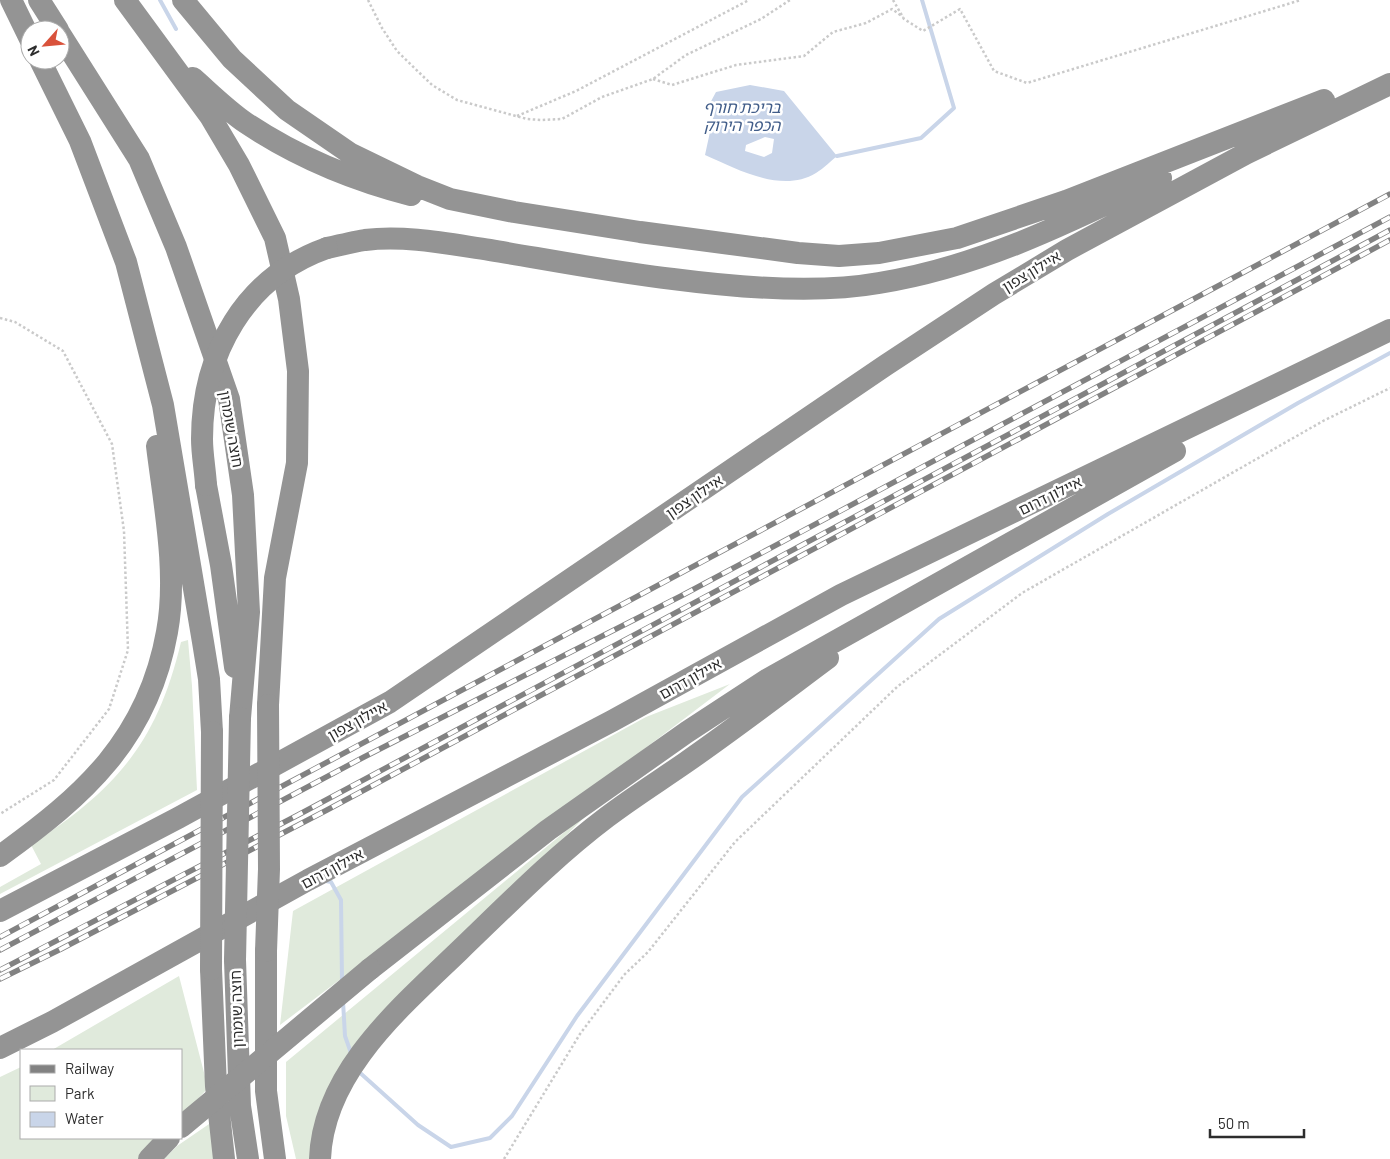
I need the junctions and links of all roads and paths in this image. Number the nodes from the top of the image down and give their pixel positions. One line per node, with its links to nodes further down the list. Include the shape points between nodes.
1 (11, 0): 11 (highway)
2 (39, 0): 12 (highway)
3 (126, 0): 14 (highway)
4 (183, 0): 21 (highway, via 258,86 351,154 408,183 450,199)
5 (368, 0): 20 (path, via 397,51 432,85 457,100)
6 (749, 0): 20 (path, via 576,91)
7 (790, 0): 17 (path, via 762,19 686,55)
8 (893, 0): 10 (path)
9 (1301, 0): 10 (path, via 1027,83 994,71 960,9 923,31)
10 (904, 19): 17 (path, via 892,9 866,23 833,32 804,56 736,65 672,85)
11 (21, 20)
12 (52, 20)
13 (70, 50): 27 (highway, חוצה שומרון, via 138,159 176,247 229,399 243,495 249,612)
14 (163, 52): 21 (highway, via 245,122 310,161 376,186 454,206); 37 (highway, bridge, via 210,116 239,165 275,238 289,299 298,371 297,463 275,578 268,705 266,1091)
15 (45, 70): 24 (highway, via 80,140 126,262)
16 (1390, 70): 19 (highway)
17 (653, 79): 20 (path, via 602,97 562,119)
18 (1390, 84): 30 (highway, איילון צפון, via 1247,153 1067,250 886,365 390,702 178,818)
19 (1324, 100): 21 (highway, via 994,227 919,247 879,253 839,256 798,253); 27 (highway, bridge, via 1061,226 972,261 877,284 781,287 673,279 406,239 366,240 305,255 272,276 242,309 219,346 206,394 202,438 206,484 221,565)
20 (516, 116)
21 (535, 215)
22 (0, 318): 28 (path, via 15,322 63,351 112,444 124,531 128,650 109,709 79,748 54,780)
23 (1383, 335): 26 (highway); 31 (highway, איילון דרום, via 841,595)
24 (146, 343): 29 (highway, via 170,579 168,631 158,670 131,732 103,769 80,794); 35 (highway, bridge, via 174,460 209,679 212,732 211,969 216,1086)
25 (1390, 388): 39 (path, via 1322,420 1022,593 898,686 735,842 648,952 624,975 580,1034)
26 (907, 600): 32 (highway, bridge, via 768,679 548,830 370,969); 38 (highway, via 607,817 559,857 413,995 342,1082 324,1129)
27 (240, 714): 36 (highway, חוצה שומרון, bridge, via 235,960 240,1106)
28 (0, 814)
29 (0, 856)
30 (0, 910)
31 (0, 1048)
32 (182, 1127)
33 (168, 1139): 34 (highway)
34 (149, 1159)
35 (224, 1159)
36 (248, 1159)
37 (275, 1159)
38 (320, 1159)
39 (504, 1159)

